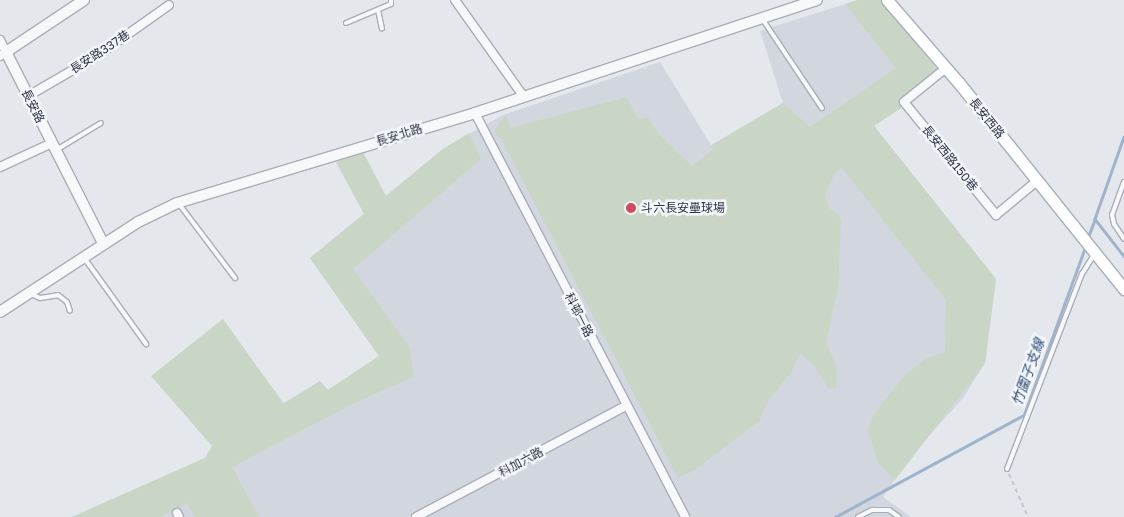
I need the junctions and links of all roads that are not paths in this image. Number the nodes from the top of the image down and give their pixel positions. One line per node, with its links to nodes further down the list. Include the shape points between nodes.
1 (84, 0): 12 (street)
2 (391, 0): 7 (lane, via 391,4)
3 (455, 0): 15 (street)
4 (818, 0): 8 (street, 長安北路)
5 (887, 0): 13 (main road, 長安西路)
6 (169, 5): 14 (street, 長安路337巷, via 97,56)
7 (378, 10): 9 (lane); 10 (lane)
8 (761, 18): 15 (street, 長安北路); 16 (lane)
9 (346, 23)
10 (382, 29)
11 (0, 40): 12 (street)
12 (3, 54): 14 (street, 長安路)
13 (946, 68): 21 (main road, 長安西路); 21 (street, 長安西路150巷, via 904,102 996,215)
14 (28, 96): 19 (street, 長安路)
15 (524, 96): 17 (street, 長安北路)
16 (822, 108)
17 (475, 113): 23 (street, 長安北路); 34 (street, 科邨一路)
18 (101, 123): 19 (lane)
19 (54, 147): 20 (street); 25 (street, 長安路)
20 (0, 167)
21 (1037, 181): 26 (main road, 長安西路)
22 (1124, 182): 24 (lane, via 1112,215)
23 (177, 203): 25 (street, 長安北路); 28 (lane)
24 (1124, 239)
25 (103, 244): 27 (street, 長安北路)
26 (1095, 253): 29 (main road); 35 (lane, via 1082,274)
27 (83, 257): 30 (street, 長安北路); 33 (lane)
28 (234, 278)
29 (1124, 290)
30 (30, 292): 31 (lane, via 35,298 58,295 67,302); 32 (street, 長安北路)
31 (70, 311)
32 (0, 312)
33 (146, 344)
34 (626, 406): 36 (street, 科加六路); 37 (street, 科邨一路)
35 (1007, 470)
36 (417, 517)
37 (685, 517)
38 (858, 517): 39 (lane, via 872,510 889,510)
39 (899, 517)

